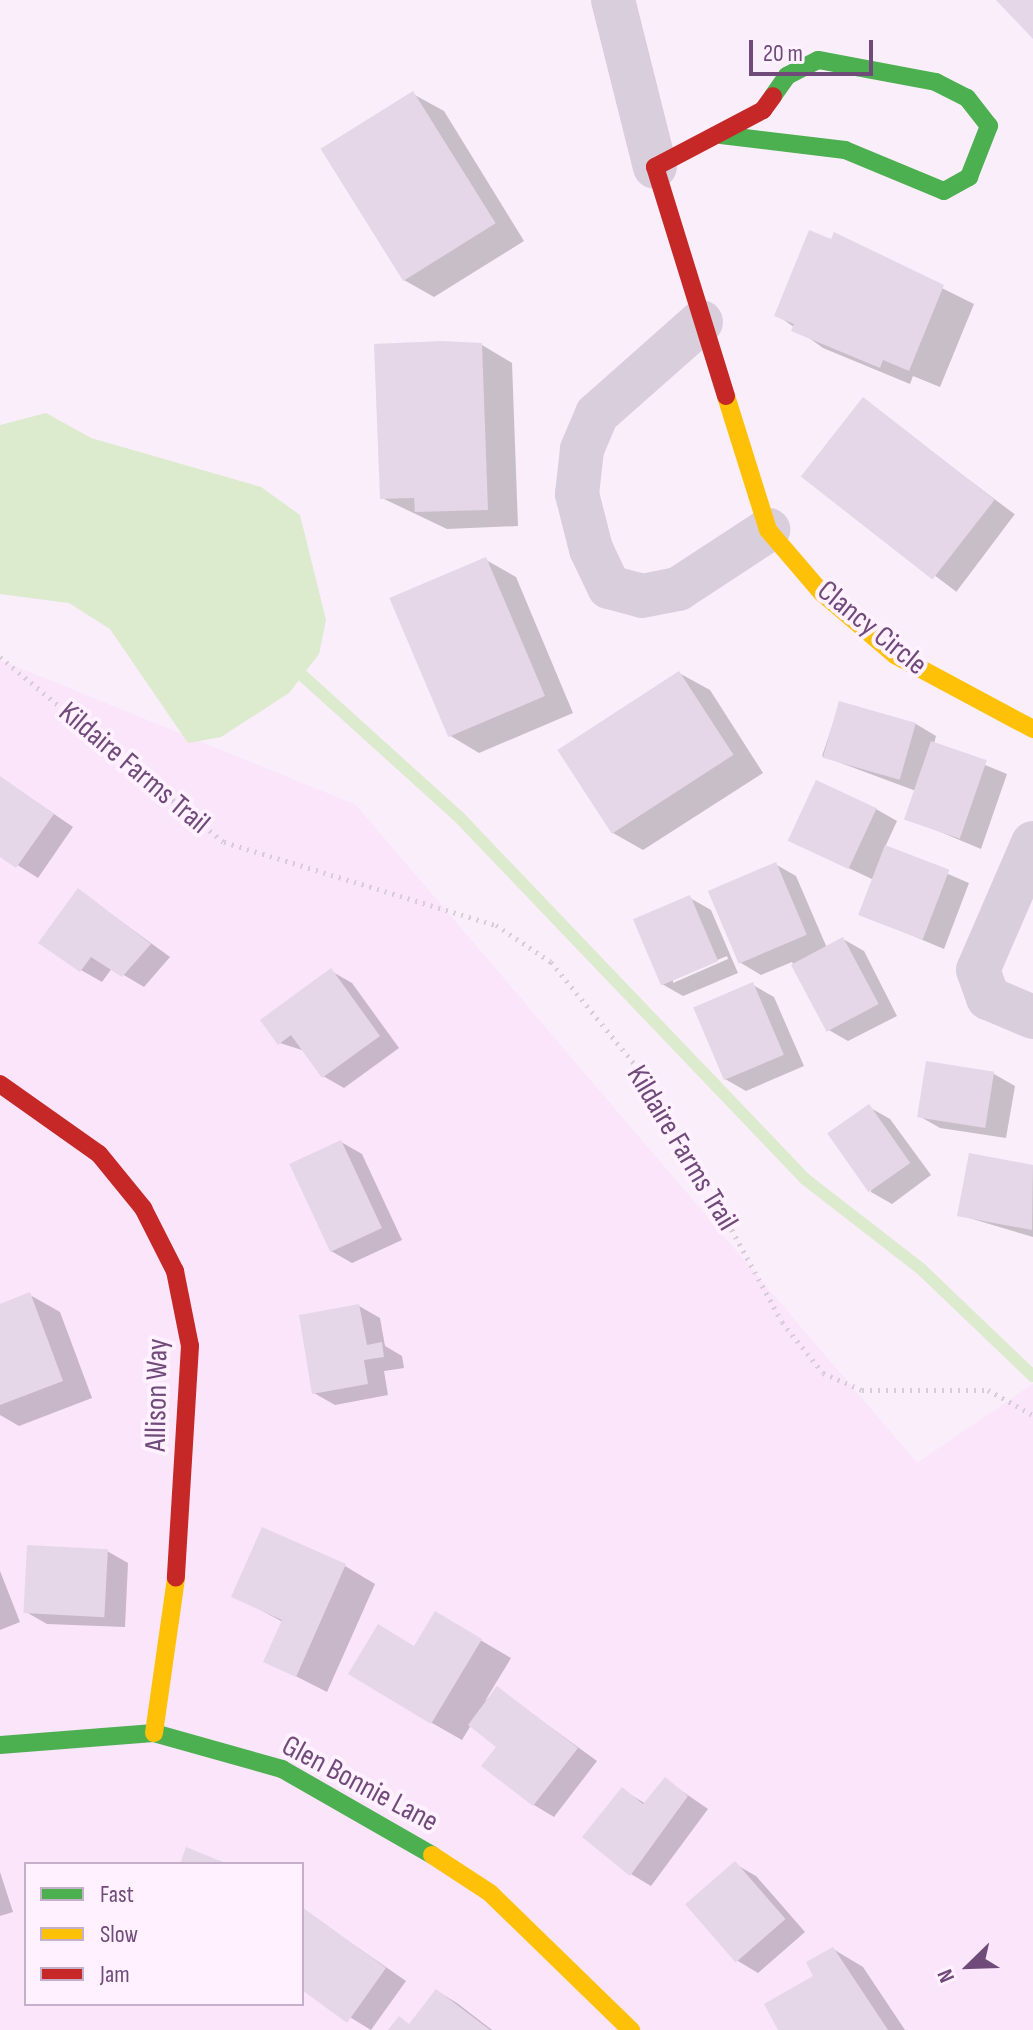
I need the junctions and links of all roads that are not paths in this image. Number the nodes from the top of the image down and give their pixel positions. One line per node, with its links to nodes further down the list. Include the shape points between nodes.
1 (613, 0): 3 (street, Clancy Circle)
2 (721, 135): 2 (street, via 763,110 804,63 818,60 936,82 967,98 989,126 969,177 944,191 845,150); 3 (street)
3 (655, 167): 4 (street, Clancy Circle)
4 (701, 322): 5 (street, Clancy Circle); 5 (street, via 597,414 582,450 577,494 591,549 609,587 642,596 678,589)
5 (768, 530): 6 (street, Clancy Circle, via 822,593 895,655)
6 (1033, 729)
7 (1033, 843): 8 (street, via 978,970 988,998)
8 (1033, 1017)
9 (0, 1084): 10 (street, Allison Way, via 99,1154 143,1208 175,1271 190,1346 180,1548)
10 (154, 1733): 11 (street, Glen Bonnie Lane); 12 (street, Glen Bonnie Lane, via 282,1769 378,1820 490,1893)
11 (0, 1745)
12 (631, 2030)

